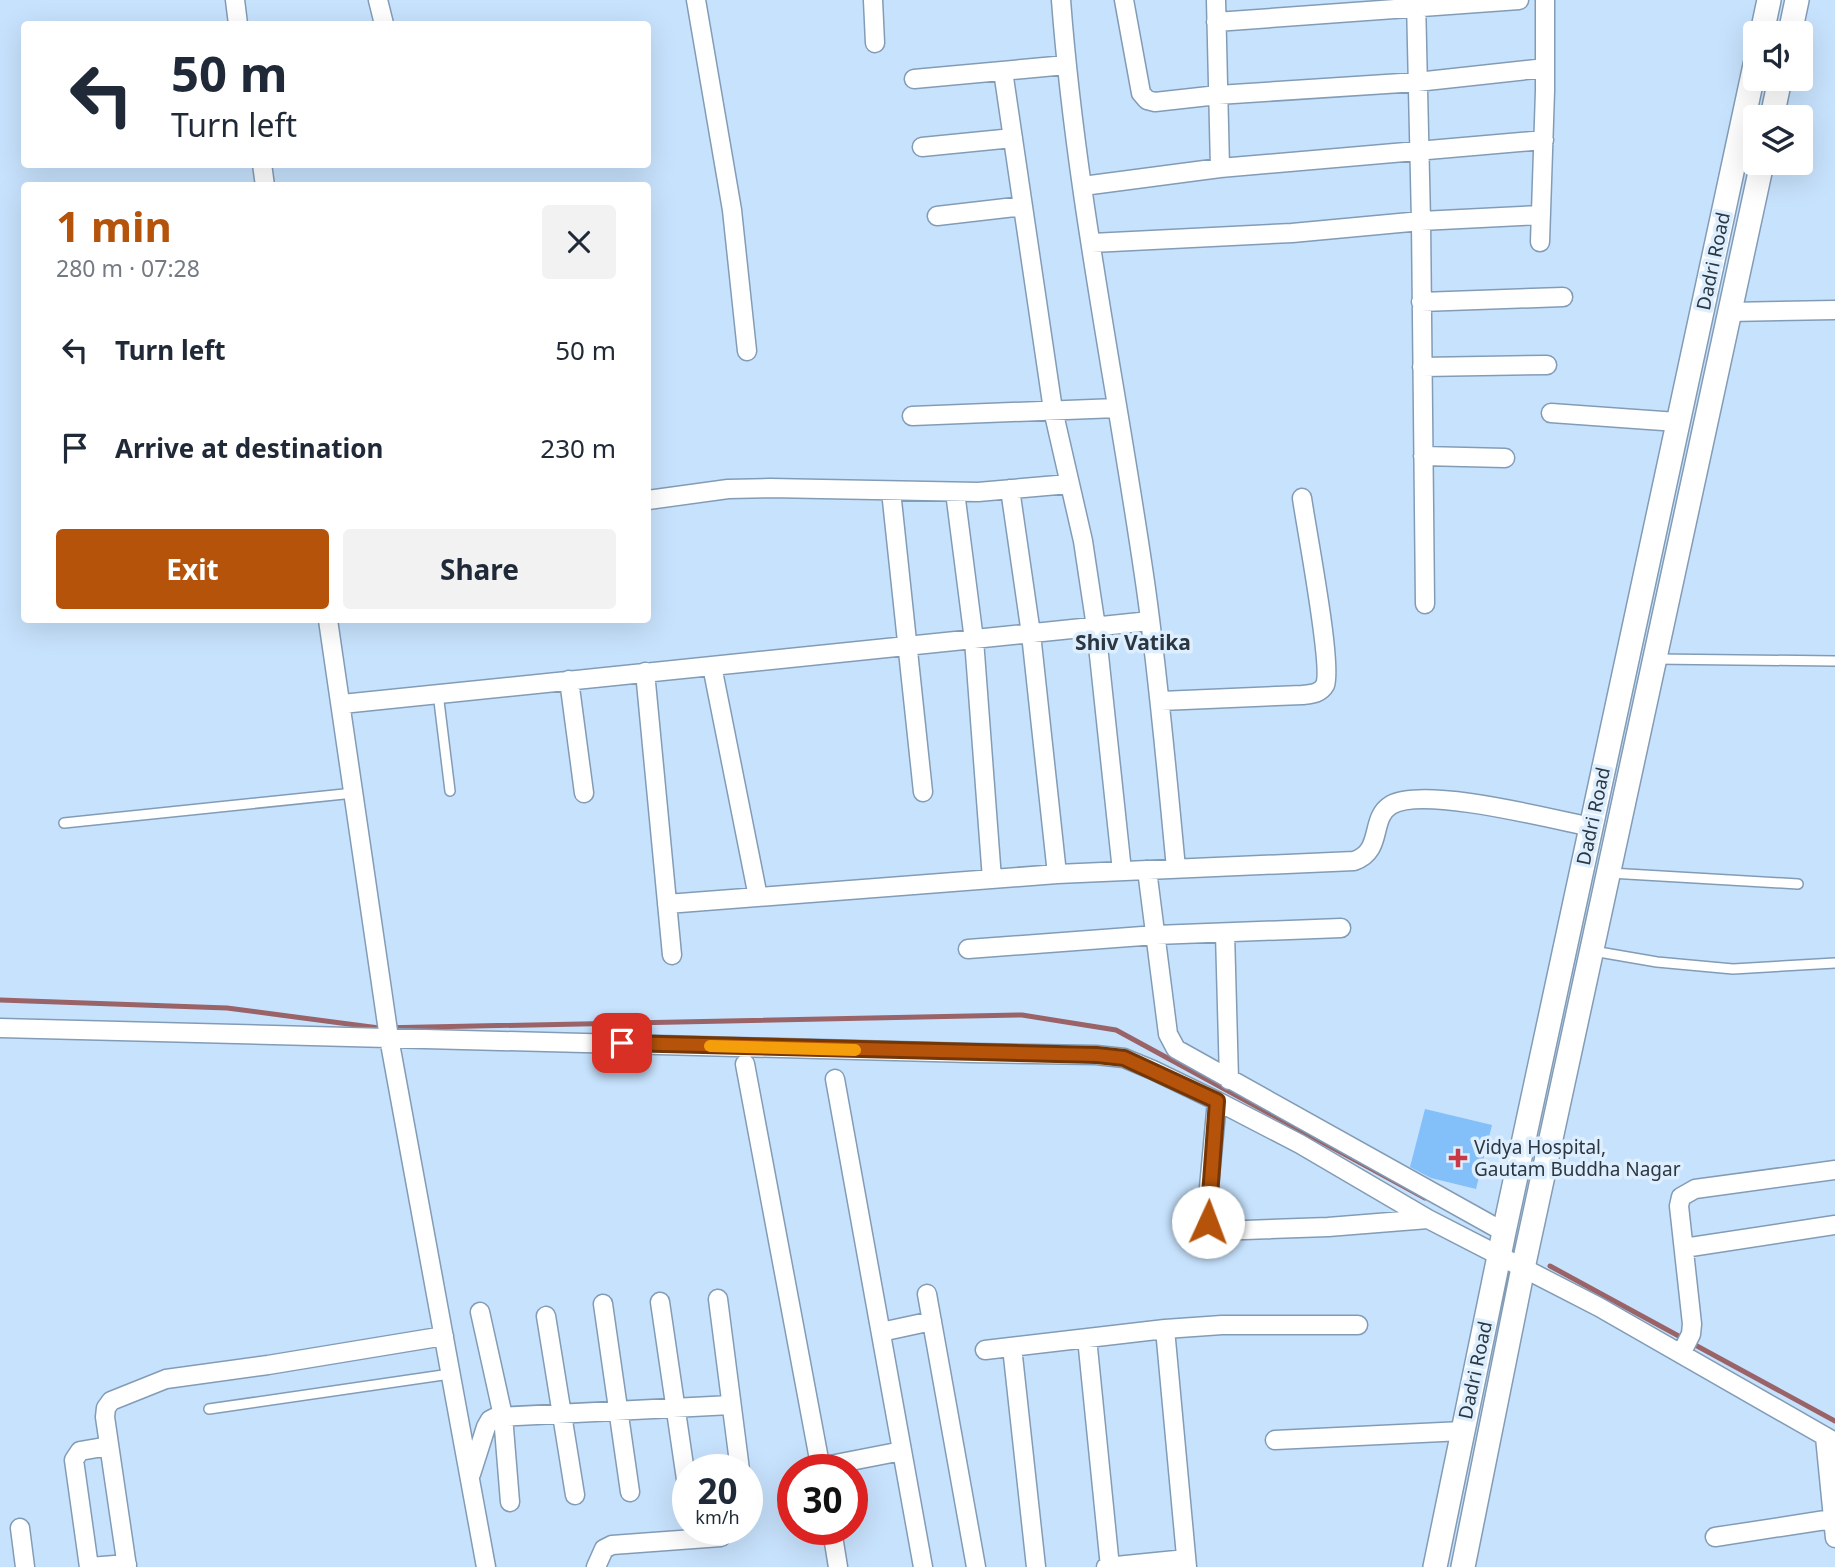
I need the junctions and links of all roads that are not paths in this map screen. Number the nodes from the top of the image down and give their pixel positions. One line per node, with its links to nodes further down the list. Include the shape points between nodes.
1 (235, 0): 13 (street)
2 (378, 0): 14 (street)
3 (696, 0): 43 (street, via 732,210)
4 (873, 0): 18 (street)
5 (1061, 0): 19 (street)
6 (1124, 0): 25 (street, via 1138,79 1147,100)
7 (1216, 0): 17 (street)
8 (1518, 0): 12 (street)
9 (1545, 0): 20 (street)
10 (1769, 0): 15 (street)
11 (1797, 0): 16 (street)
12 (1416, 4): 17 (street); 23 (street)
13 (238, 21)
14 (383, 21)
15 (1765, 21)
16 (1793, 21)
17 (1216, 22): 25 (street)
18 (875, 43)
19 (1066, 65): 21 (street); 32 (street)
20 (1545, 68): 23 (street); 27 (street)
21 (1003, 71): 22 (street); 26 (street)
22 (914, 79)
23 (1418, 82): 25 (street); 29 (street)
24 (1749, 91): 50 (street, Dadri Road)
25 (1218, 94): 30 (street)
26 (1013, 138): 28 (street); 33 (street)
27 (1544, 140): 29 (street); 34 (street)
28 (922, 146)
29 (1419, 150): 30 (street); 36 (street)
30 (1220, 168): 32 (street)
31 (1759, 175): 42 (street, Dadri Road)
32 (1083, 186): 38 (street)
33 (1023, 206): 35 (street); 47 (street)
34 (1541, 215): 36 (street); 37 (street)
35 (937, 216)
36 (1421, 220): 38 (street, via 1292,233); 40 (street)
37 (1539, 242)
38 (1091, 243): 46 (street)
39 (1563, 297): 40 (street)
40 (1422, 302): 45 (street)
41 (1835, 310): 42 (street)
42 (1730, 312): 66 (street, Dadri Road)
43 (747, 351)
44 (1547, 365): 45 (street)
45 (1422, 368): 51 (street)
46 (1117, 408): 47 (street); 60 (street)
47 (1053, 410): 49 (street); 53 (street)
48 (1551, 412): 50 (street)
49 (912, 416)
50 (1677, 422): 79 (street, Dadri Road)
51 (1423, 456): 52 (street); 59 (street)
52 (1505, 458)
53 (1069, 484): 54 (street); 62 (street)
54 (1010, 489): 56 (street); 63 (street)
55 (891, 491): 56 (street); 58 (street, via 728,489); 65 (street)
56 (955, 492): 64 (street)
57 (1302, 498): 72 (street, via 1324,648 1323,688 1315,694)
58 (651, 500)
59 (1425, 604)
60 (1150, 621): 62 (street); 72 (street)
61 (328, 623): 73 (street)
62 (1096, 627): 63 (street); 82 (street)
63 (1031, 634): 64 (street); 84 (street)
64 (974, 640): 65 (street); 85 (street)
65 (909, 647): 68 (street); 75 (street)
66 (1655, 659): 67 (lane); 83 (street, Dadri Road)
67 (1835, 661)
68 (712, 666): 69 (street); 87 (street)
69 (645, 672): 70 (street); 88 (street)
70 (569, 680): 71 (street); 77 (street)
71 (438, 694): 73 (street); 74 (lane)
72 (1161, 701): 80 (street)
73 (342, 704): 76 (street)
74 (450, 791)
75 (922, 792)
76 (354, 793): 78 (lane); 97 (street)
77 (584, 793)
78 (64, 823)
79 (1591, 827): 80 (street, via 1469,802 1403,802 1383,813 1374,842 1361,859); 105 (street, Dadri Road)
80 (1176, 869): 81 (street)
81 (1147, 870): 82 (street); 91 (street)
82 (1122, 871): 84 (street)
83 (1609, 873): 86 (lane); 93 (street, Dadri Road)
84 (1057, 874): 85 (street)
85 (992, 879): 87 (street)
86 (1798, 884)
87 (758, 897): 88 (street)
88 (667, 904): 94 (street)
89 (1341, 928): 90 (street)
90 (1225, 933): 91 (street); 100 (street)
91 (1156, 935): 92 (street); 100 (street, via 1171,1042)
92 (968, 949)
93 (1592, 950): 95 (lane, via 1733,969); 108 (street, Dadri Road)
94 (672, 955)
95 (1835, 963)
96 (0, 1028): 97 (street)
97 (388, 1031): 101 (street, via 1097,1055 1124,1058); 119 (street)
98 (745, 1064): 138 (street)
99 (835, 1079): 118 (street)
100 (1229, 1080): 105 (street)
101 (1217, 1101): 103 (street); 103 (street, via 1208,1209 1212,1228 1328,1227)
102 (1835, 1170): 106 (street, via 1685,1193 1679,1206)
103 (1428, 1219): 107 (street)
104 (1835, 1225): 106 (street)
105 (1504, 1232): 107 (street, Dadri Road)
106 (1684, 1248): 121 (street, via 1692,1313)
107 (1499, 1256): 108 (street); 131 (street, Dadri Road)
108 (1523, 1268): 121 (street); 162 (street, Dadri Road)
109 (927, 1294): 115 (street)
110 (718, 1299): 125 (street)
111 (660, 1302): 127 (street)
112 (603, 1304): 128 (street)
113 (480, 1312): 130 (street)
114 (546, 1316): 129 (street)
115 (932, 1321): 118 (street); 158 (street)
116 (1359, 1325): 117 (street)
117 (1165, 1329): 120 (street); 150 (street)
118 (881, 1332): 135 (street)
119 (444, 1336): 124 (street); 134 (street, via 153,1383 111,1401 106,1408)
120 (1087, 1338): 122 (street); 160 (street)
121 (1685, 1345): 133 (street)
122 (1012, 1347): 123 (street); 159 (street)
123 (985, 1350)
124 (450, 1374): 126 (lane); 140 (street)
125 (731, 1405): 127 (street); 137 (street)
126 (209, 1409)
127 (675, 1409): 128 (street); 136 (street)
128 (618, 1411): 129 (street); 141 (street)
129 (563, 1412): 130 (street); 142 (street)
130 (503, 1416): 140 (street, via 490,1420 486,1427); 143 (street)
131 (1463, 1431): 132 (street); 161 (street, Dadri Road)
132 (1275, 1440)
133 (1830, 1440): 144 (street)
134 (109, 1446): 151 (street); 153 (street, via 80,1451 74,1460)
135 (902, 1451): 139 (street); 157 (street)
136 (682, 1454)
137 (738, 1454)
138 (817, 1454)
139 (868, 1458)
140 (470, 1477): 154 (street)
141 (630, 1492)
142 (575, 1495)
143 (509, 1502)
144 (1834, 1520): 146 (street); 147 (street)
145 (20, 1528): 152 (street)
146 (1715, 1537)
147 (1835, 1538)
148 (672, 1541): 155 (street, via 612,1545 604,1549)
149 (834, 1545): 156 (street)
150 (1187, 1563): 160 (street)
151 (127, 1566): 153 (street)
152 (25, 1567)
153 (89, 1567)
154 (486, 1567)
155 (596, 1567)
156 (838, 1567)
157 (923, 1567)
158 (976, 1567)
159 (1036, 1567)
160 (1108, 1567)
161 (1435, 1567)
162 (1463, 1567)

